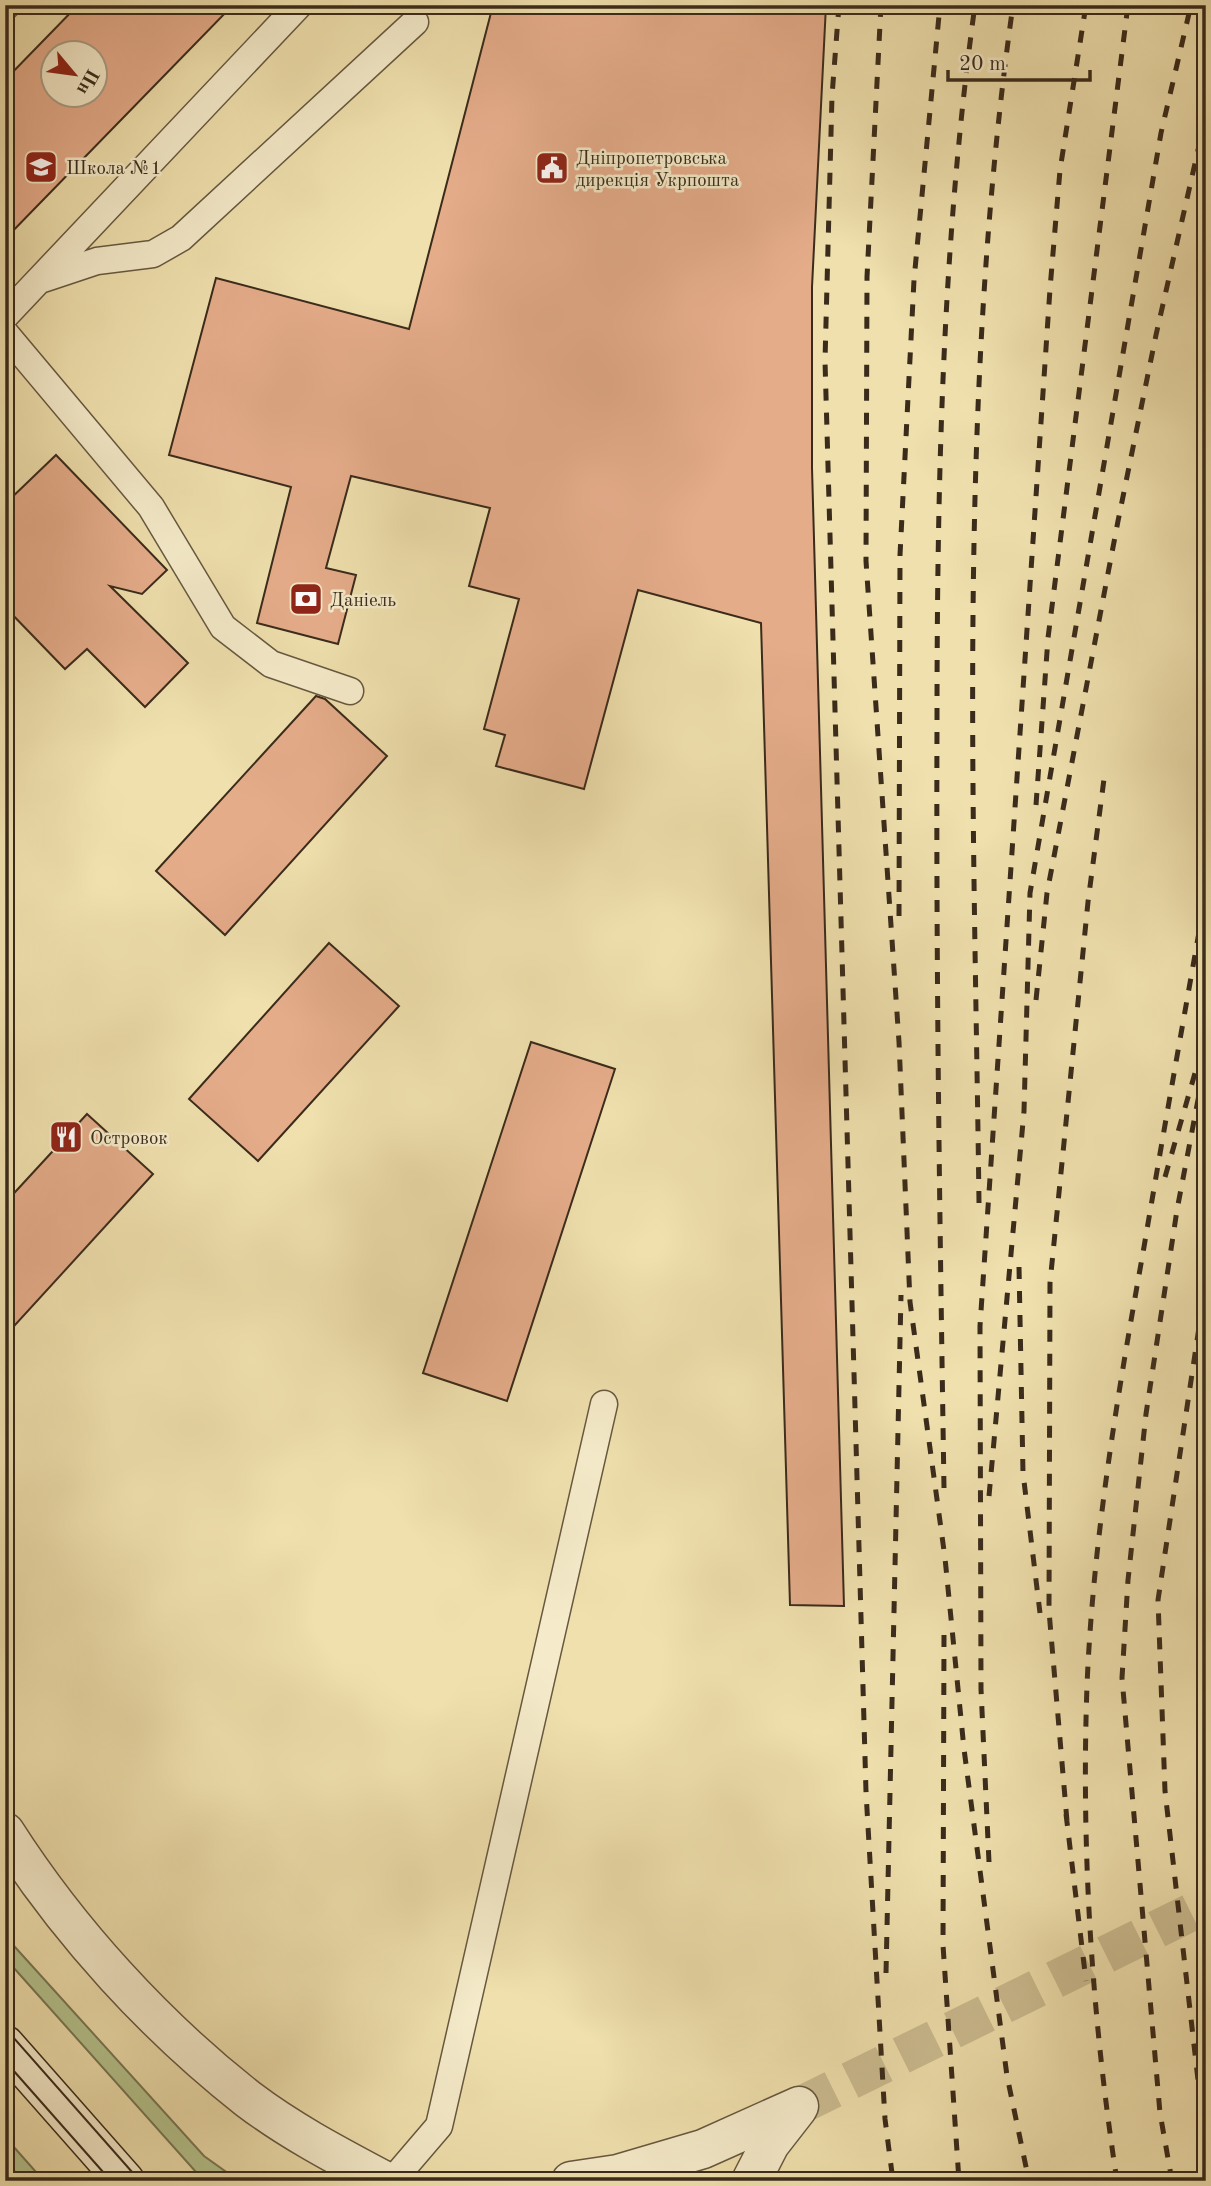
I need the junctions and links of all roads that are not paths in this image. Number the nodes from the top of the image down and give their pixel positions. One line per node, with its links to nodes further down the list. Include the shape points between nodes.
1 (299, 5): 3 (lane)
2 (415, 22): 3 (lane, via 181,238 153,254 97,261)
3 (43, 279): 4 (lane)
4 (5, 316)
5 (5, 332): 6 (lane, via 150,507 223,627 271,664)
6 (350, 691)
7 (604, 1404): 12 (lane, via 439,2126)
8 (5, 1832): 11 (street, via 65,1915 181,2041 250,2100 320,2147)
9 (5, 2045): 10 (street)
10 (125, 2181)
11 (385, 2181)
12 (392, 2181)
13 (571, 2181): 14 (street, via 618,2174 703,2149 799,2106 770,2144)
14 (751, 2181)

